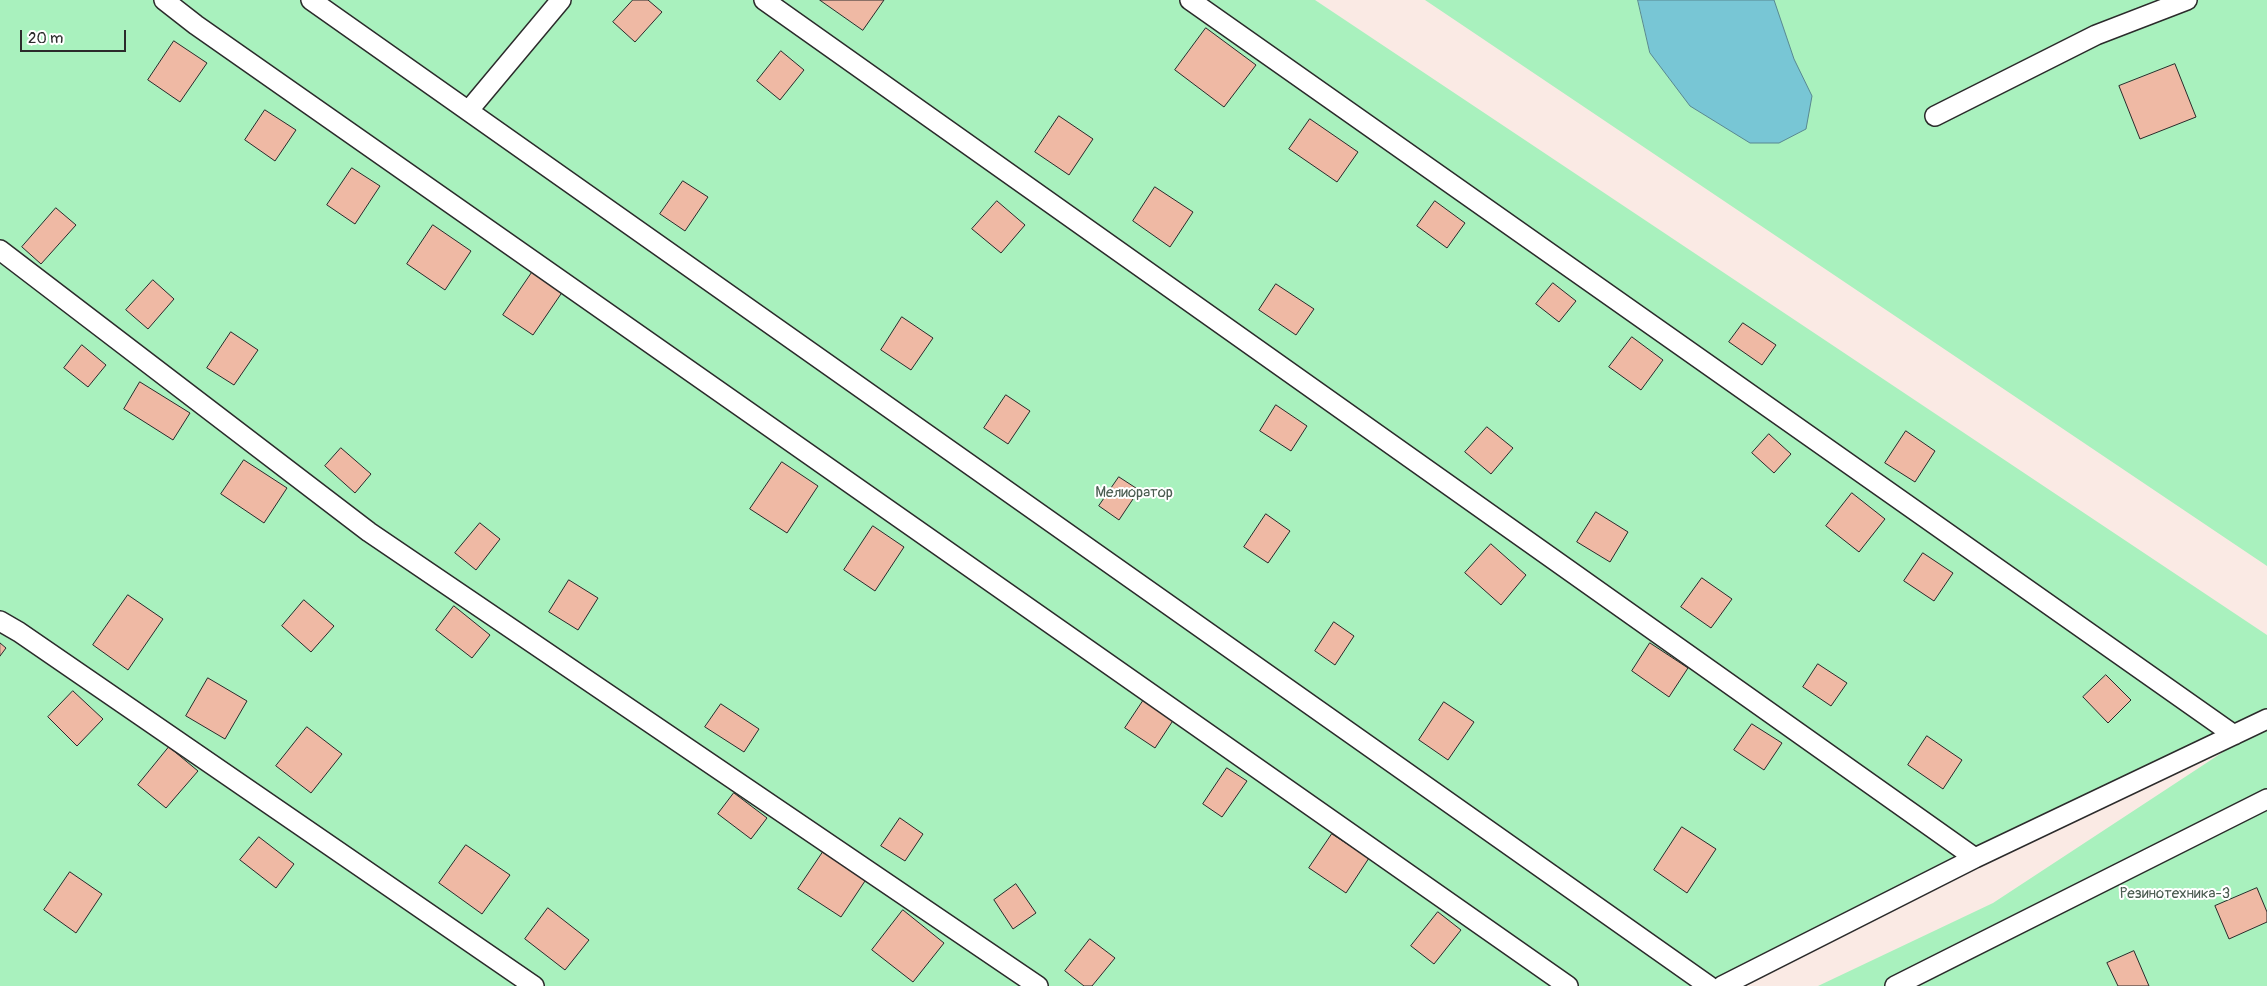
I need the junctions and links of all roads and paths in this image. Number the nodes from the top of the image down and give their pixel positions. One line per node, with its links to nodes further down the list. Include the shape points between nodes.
1 (164, 0): 7 (lane)
2 (311, 0): 8 (lane)
3 (561, 0): 8 (lane)
4 (764, 0): 15 (lane)
5 (1190, 0): 13 (lane)
6 (2187, 0): 9 (lane, via 2096,35)
7 (184, 6): 18 (lane)
8 (469, 110): 19 (lane)
9 (1935, 116)
10 (0, 250): 17 (lane, via 369,532)
11 (0, 621): 16 (lane)
12 (2267, 719): 13 (lane)
13 (2234, 735): 15 (lane)
14 (2267, 800): 21 (lane)
15 (1975, 858): 20 (lane)
16 (534, 986)
17 (1038, 986)
18 (1568, 986)
19 (1709, 986)
20 (1722, 986)
21 (1895, 986)

